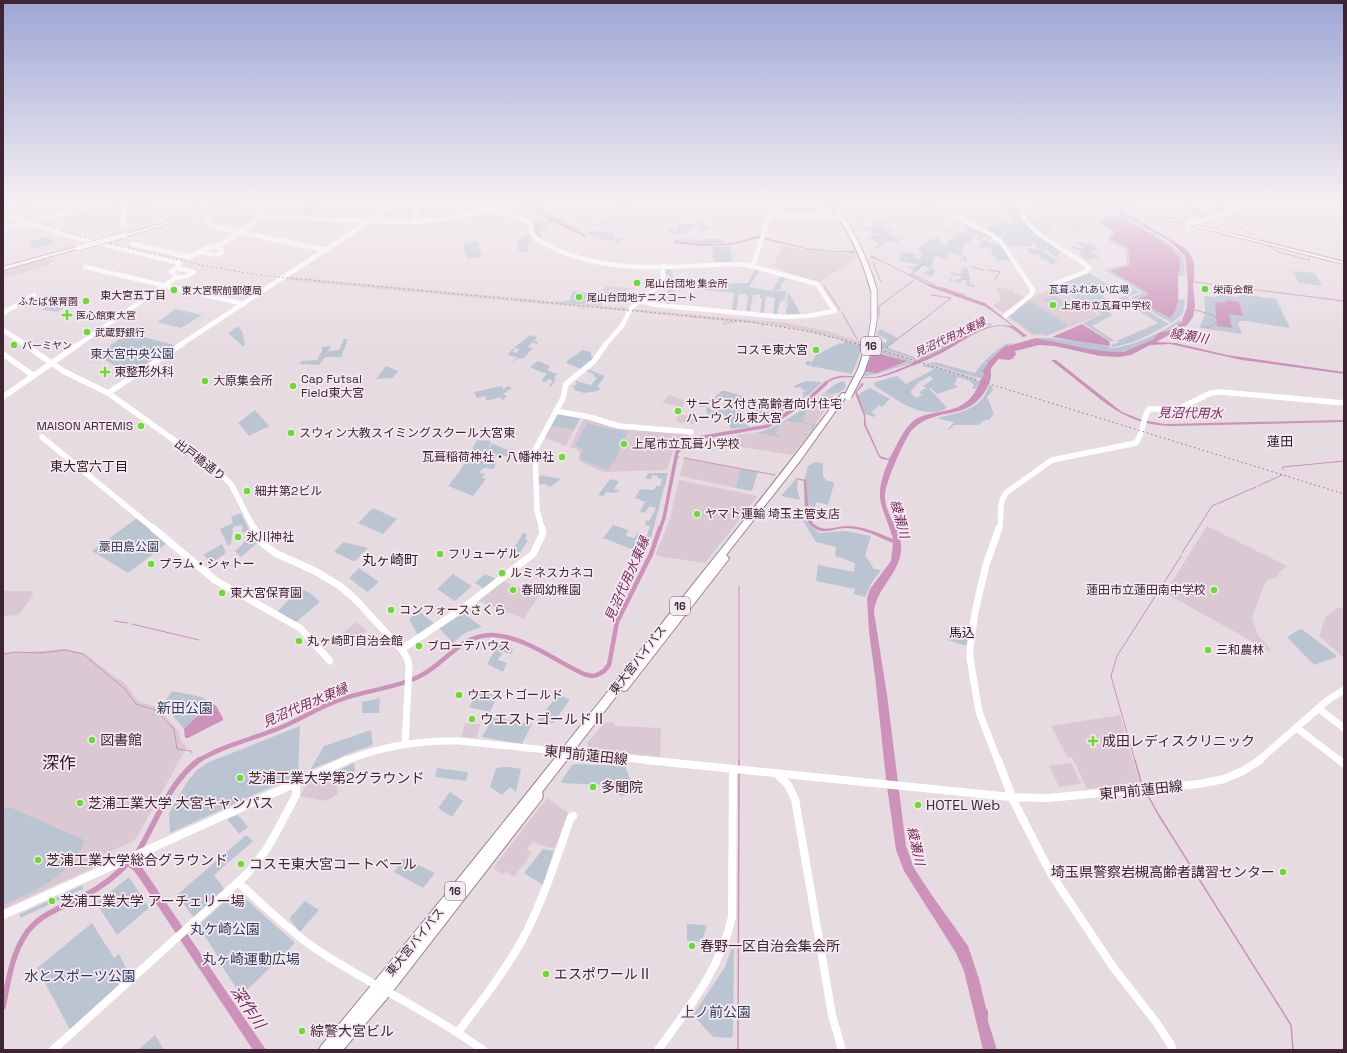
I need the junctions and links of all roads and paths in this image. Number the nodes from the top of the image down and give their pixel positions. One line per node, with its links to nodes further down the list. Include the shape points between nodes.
1 (73, 248): 20 (main road, bridge)
2 (119, 248): 21 (street, via 180,263)
3 (150, 248): 15 (street, via 189,257)
4 (204, 248): 15 (street)
5 (220, 248): 15 (street, via 222,252 215,256)
6 (317, 248): 14 (street)
7 (329, 248): 14 (street)
8 (555, 248): 17 (street, via 574,258 615,267)
9 (759, 248): 18 (street)
10 (857, 248): 47 (highway, 東大宮バイパス / 16, bridge, via 873,291 875,319 872,342 863,368 846,396)
11 (1005, 248): 29 (street, via 1033,290 1031,295)
12 (1062, 248): 23 (street, via 1089,268)
13 (1287, 248): 16 (main road)
14 (326, 250): 27 (street)
15 (199, 252)
16 (1344, 262)
17 (662, 266): 18 (street); 26 (street, via 663,278 660,284)
18 (753, 266): 26 (street, via 818,284 835,311 783,317 657,305)
19 (85, 267): 24 (street)
20 (3, 268)
21 (176, 268): 22 (street, via 171,272); 22 (street, via 194,272 188,276)
22 (174, 276): 24 (street)
23 (1054, 284)
24 (164, 285): 27 (street); 32 (street)
25 (34, 295): 28 (street)
26 (640, 301): 37 (street, via 632,308 622,326 594,361 566,384 563,398)
27 (244, 304): 34 (street)
28 (3, 313)
29 (1005, 316)
30 (3, 330): 32 (street, 出戸橋通り)
31 (3, 354): 33 (street)
32 (52, 364): 33 (street); 34 (street, 出戸橋通り)
33 (34, 376): 35 (street)
34 (108, 394): 40 (street, 出戸橋通り, via 222,474 231,484 266,547 284,559 314,570 335,583)
35 (3, 397)
36 (1344, 403): 52 (street, via 1221,392 1211,393 1178,409 1150,409 1146,414 1141,438 1136,443 1052,460 1004,495 1001,524 979,593 970,658 979,712)
37 (556, 411): 38 (street, via 619,426); 40 (street, via 534,453 537,510 543,533 533,554 462,609)
38 (691, 432)
39 (42, 437): 41 (street, via 215,580 300,628)
40 (402, 649): 46 (street, 出戸橋通り, via 408,660 409,675)
41 (330, 662)
42 (1344, 690): 43 (street, 東門前蓮田線)
43 (1319, 709): 44 (street, 東門前蓮田線); 45 (street)
44 (1297, 728): 48 (street); 52 (street, 東門前蓮田線, via 1256,762 1234,775 1214,782 1048,798)
45 (1344, 728)
46 (405, 743): 47 (street, 東門前蓮田線, via 459,741); 51 (street, 東門前蓮田線, via 361,754)
47 (568, 754): 49 (street, 東門前蓮田線); 56 (highway, 東大宮バイパス / 16)
48 (1344, 764)
49 (733, 770): 50 (street, 東門前蓮田線); 62 (street, via 732,917 727,941 719,962)
50 (778, 775): 52 (street, 東門前蓮田線); 63 (street, via 788,785 795,799 832,1015)
51 (296, 783): 54 (street, via 296,795 278,831 257,863); 55 (street, 東門前蓮田線)
52 (1011, 797): 64 (street, via 1051,874 1113,967 1160,1028)
53 (573, 816): 57 (street, via 528,927 491,989)
54 (239, 883): 56 (street, via 282,923 312,946); 58 (street)
55 (3, 915)
56 (382, 989): 57 (street); 59 (highway, 東大宮バイパス / 16); 60 (highway, 東大宮バイパス / 16)
57 (458, 1032): 61 (street)
58 (53, 1050)
59 (325, 1050)
60 (335, 1050)
61 (483, 1050)
62 (658, 1050)
63 (842, 1050)
64 (1172, 1050)

